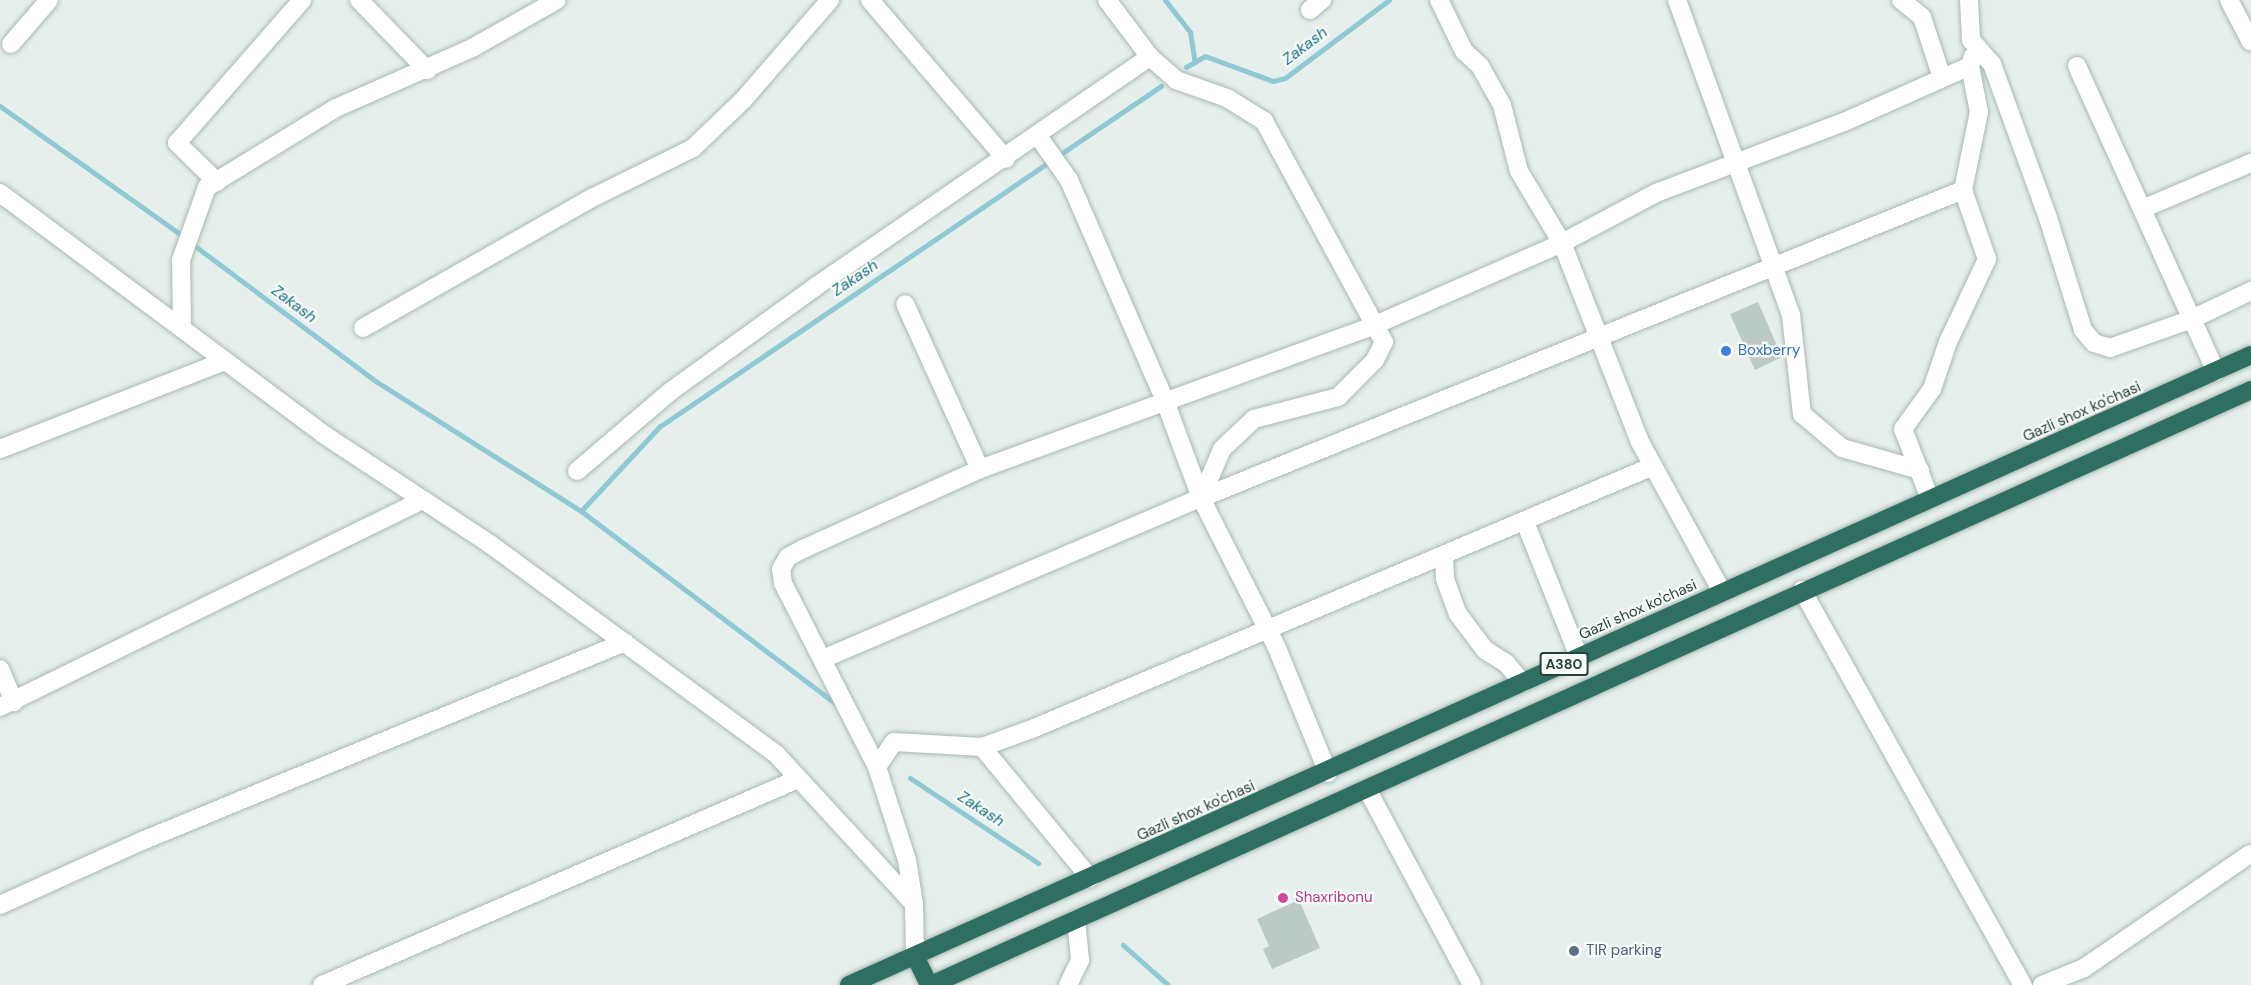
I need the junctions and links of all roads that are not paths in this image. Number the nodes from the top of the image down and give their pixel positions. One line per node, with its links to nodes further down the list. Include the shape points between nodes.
1 (49, 0): 14 (lane)
2 (302, 0): 25 (lane, via 177,143)
3 (359, 0): 19 (lane)
4 (557, 0): 19 (lane)
5 (830, 0): 36 (lane, via 743,100 693,148 594,197)
6 (870, 0): 22 (lane)
7 (1107, 0): 16 (lane)
8 (1677, 0): 23 (lane)
9 (1901, 0): 20 (lane, via 1922,17)
10 (1969, 0): 15 (lane, via 1971,40)
11 (2229, 0): 13 (lane)
12 (1440, 1): 29 (lane, via 1464,51 1480,66 1503,105 1519,171)
13 (2251, 42)
14 (11, 44)
15 (1976, 46): 17 (lane); 33 (lane, via 1992,64 2048,218 2083,330 2094,343 2110,348)
16 (1150, 57): 21 (lane); 34 (lane, via 1176,80 1227,98 1264,121)
17 (1970, 66): 20 (lane); 26 (lane, via 1979,112)
18 (2077, 66): 28 (lane)
19 (427, 70): 25 (lane, via 336,108)
20 (1942, 78): 23 (lane, via 1844,122)
21 (1041, 140): 22 (lane); 42 (lane, via 1069,180)
22 (1006, 159): 47 (lane, via 681,384)
23 (1732, 162): 29 (lane, via 1656,193); 30 (lane)
24 (2251, 163): 28 (lane)
25 (212, 185): 35 (lane, via 181,260)
26 (1963, 189): 30 (lane); 46 (lane, via 1987,259 1948,342 1932,389 1903,429)
27 (0, 193): 35 (lane)
28 (2142, 209): 33 (lane)
29 (1562, 243): 34 (lane); 37 (lane)
30 (1772, 266): 37 (lane); 46 (lane, via 1791,315 1802,414 1842,448)
31 (2251, 291): 33 (lane)
32 (905, 304): 45 (lane)
33 (2193, 319): 40 (lane)
34 (1375, 325): 42 (lane); 48 (lane, via 1384,342 1338,397 1254,419 1222,449)
35 (182, 328): 39 (lane)
36 (363, 328)
37 (1600, 336): 44 (lane); 48 (lane)
38 (2251, 356): 40 (highway, Gazli shox ko'chasi / A380)
39 (224, 361): 43 (lane); 50 (lane)
40 (2216, 372): 49 (highway, Gazli shox ko'chasi / A380)
41 (2251, 390): 53 (highway, A380)
42 (1165, 401): 45 (lane); 48 (lane)
43 (0, 449)
44 (1653, 466): 51 (lane); 54 (lane)
45 (980, 469): 58 (lane, via 789,557 781,569 783,583)
46 (1920, 470): 49 (lane)
47 (577, 471)
48 (1201, 498): 55 (lane); 58 (lane)
49 (1930, 499): 54 (highway, Gazli shox ko'chasi / A380)
50 (423, 500): 56 (lane); 61 (lane, via 237,587)
51 (1525, 522): 52 (lane); 57 (lane)
52 (1444, 557): 55 (lane); 60 (lane, via 1445,579 1458,614 1485,650 1506,663)
53 (1802, 590): 66 (highway, A380); 79 (lane)
54 (1722, 592): 57 (highway, Gazli shox ko'chasi / A380)
55 (1267, 628): 62 (lane); 64 (lane)
56 (625, 642): 65 (lane, via 777,755); 70 (lane, via 142,841)
57 (1579, 657): 60 (highway, Gazli shox ko'chasi / A380)
58 (825, 658): 63 (lane)
59 (0, 669): 61 (lane)
60 (1523, 683): 64 (highway, Gazli shox ko'chasi / A380)
61 (7, 705)
62 (982, 747): 63 (lane, via 894,742); 68 (lane)
63 (877, 767): 69 (lane, via 908,860)
64 (1328, 773): 68 (highway, Gazli shox ko'chasi / A380)
65 (798, 779): 69 (lane); 74 (lane)
66 (1367, 789): 71 (highway, A380); 78 (lane)
67 (2250, 854): 80 (lane, via 2084,968)
68 (1090, 878): 72 (highway, Gazli shox ko'chasi / A380)
69 (914, 904): 72 (lane)
70 (0, 905)
71 (1076, 919): 76 (highway, A380); 77 (lane, via 1080,960)
72 (915, 956): 73 (highway, Gazli shox ko'chasi / A380); 76 (highway)
73 (880, 979): 75 (highway, A380)
74 (322, 985)
75 (849, 985)
76 (930, 985)
77 (1068, 985)
78 (1472, 985)
79 (2023, 985)
80 (2042, 985)

